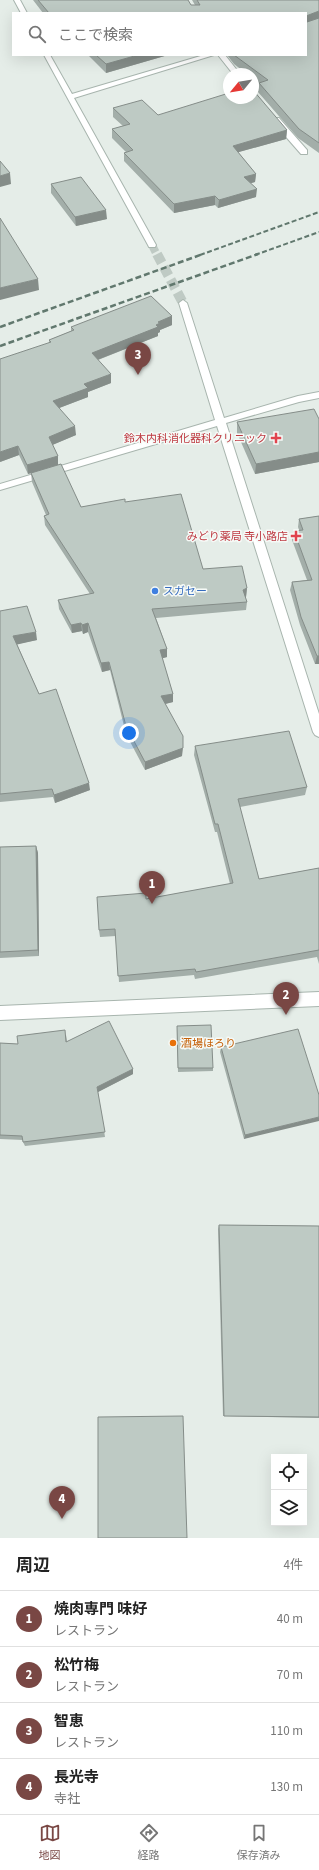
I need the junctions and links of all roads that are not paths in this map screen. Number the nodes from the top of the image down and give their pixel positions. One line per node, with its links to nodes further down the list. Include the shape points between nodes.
1 (17, 0): 2 (street)
2 (23, 12)
3 (48, 56): 7 (street)
4 (207, 56): 7 (street)
5 (222, 56): 6 (street)
6 (232, 68)
7 (69, 97): 10 (street)
8 (273, 117): 9 (street)
9 (304, 152)
10 (152, 245)
11 (183, 303): 13 (street)
12 (319, 395): 13 (street)
13 (222, 422): 14 (street); 15 (street)
14 (0, 487)
15 (319, 732)
16 (319, 999): 17 (street)
17 (0, 1013)

